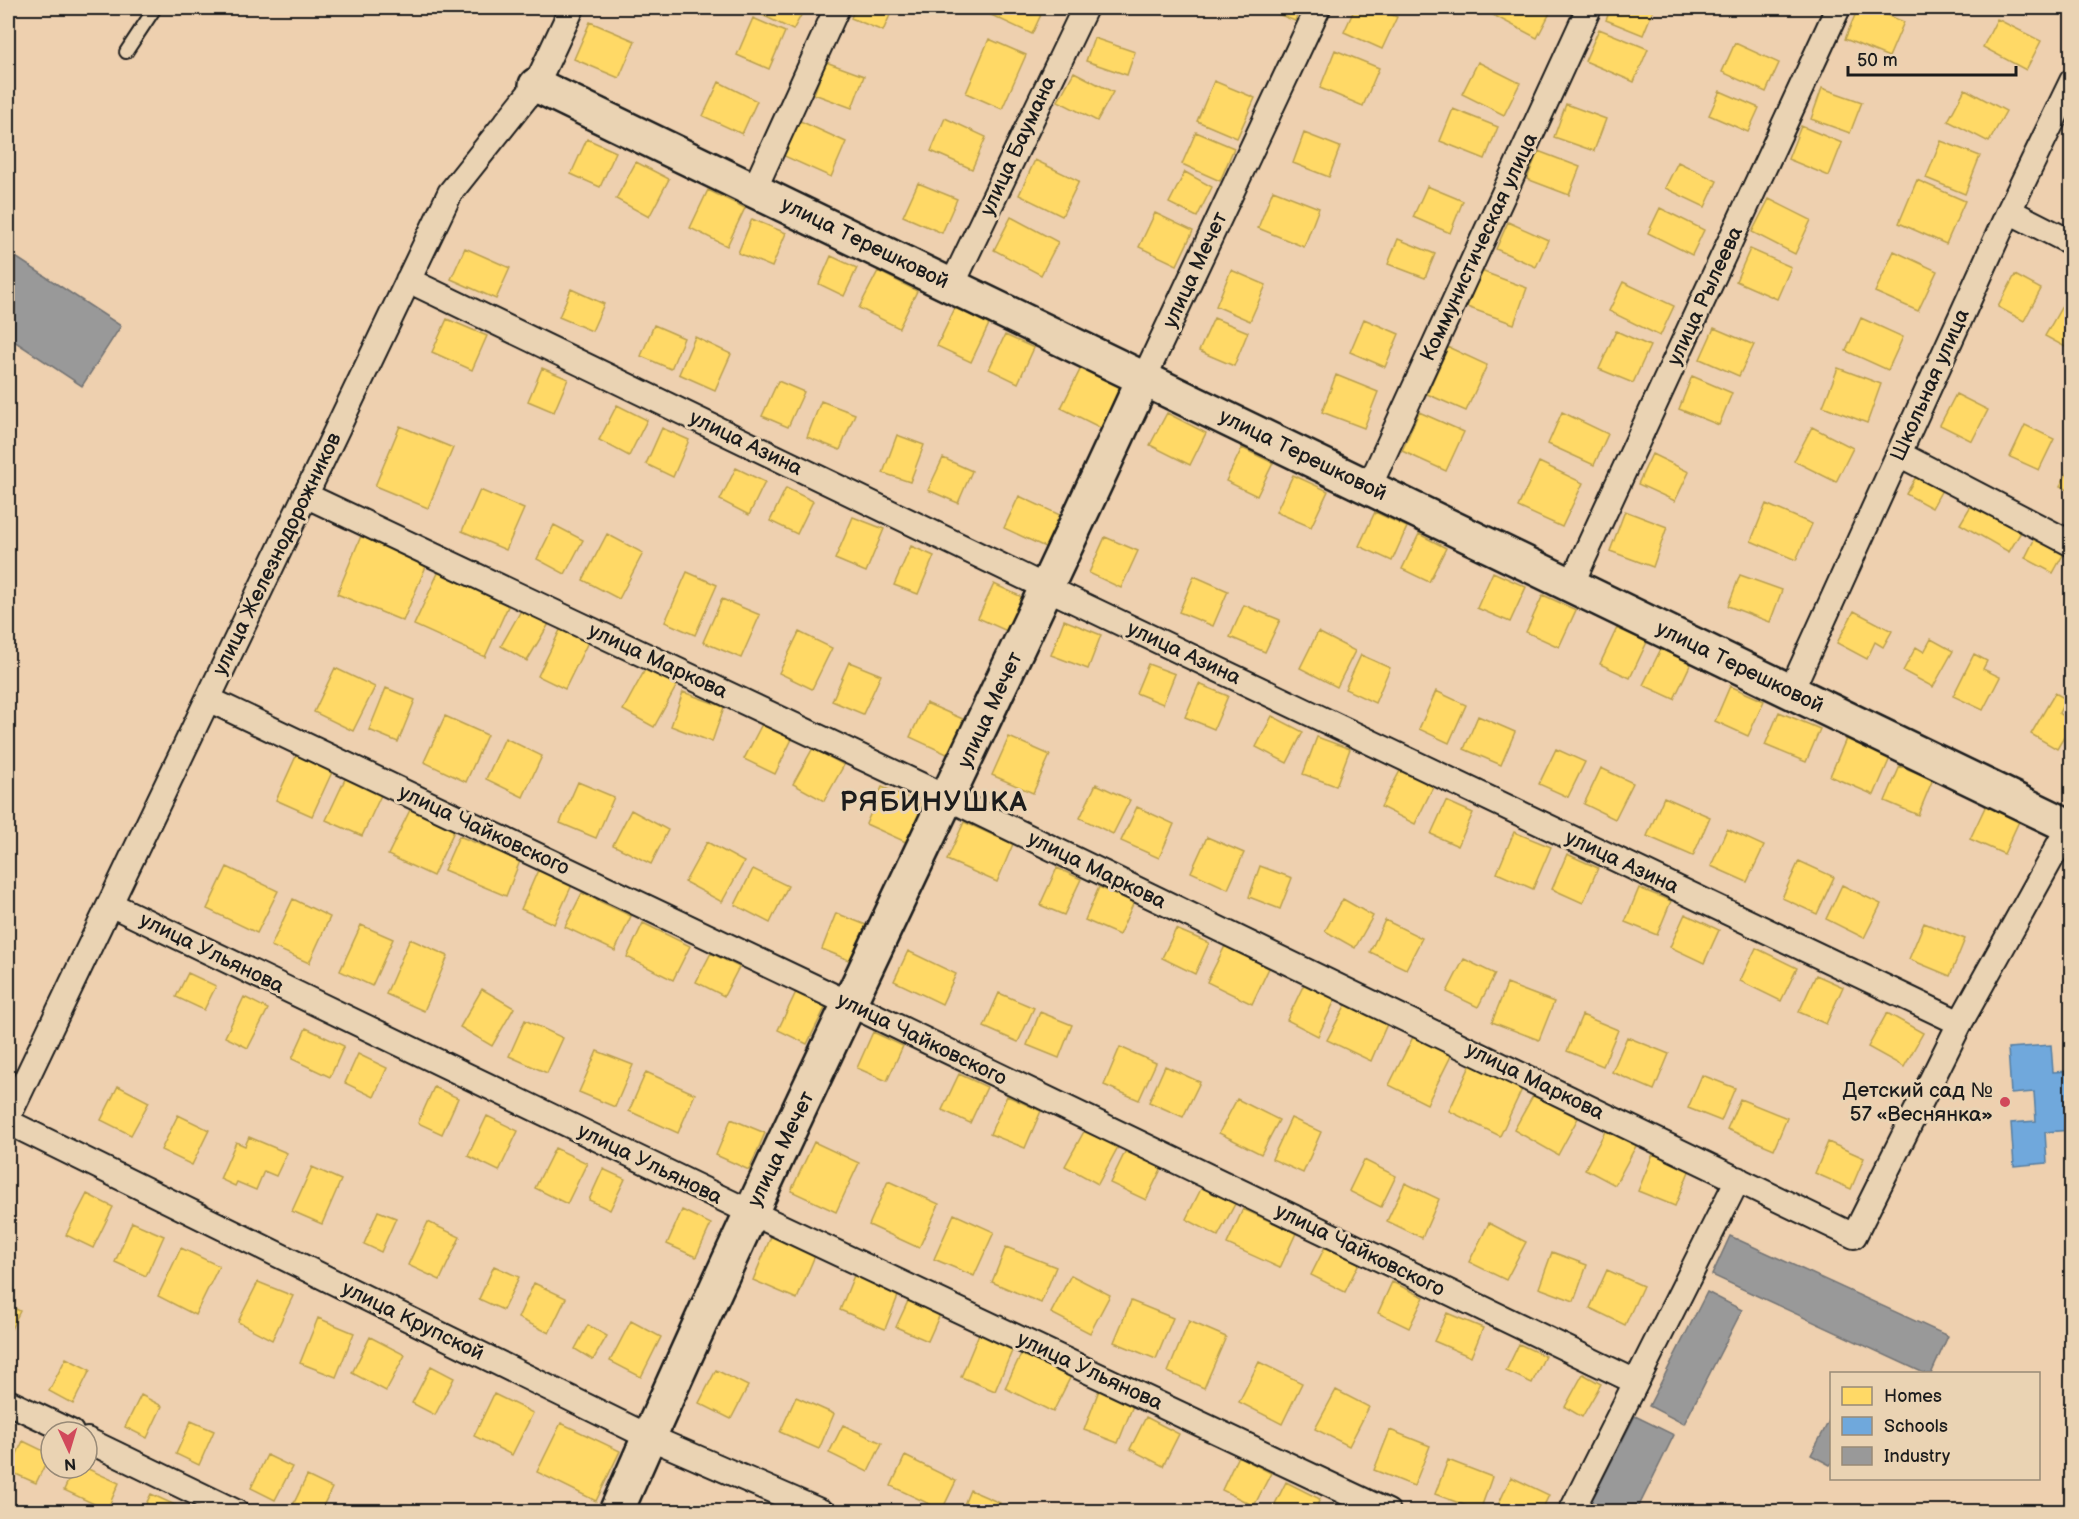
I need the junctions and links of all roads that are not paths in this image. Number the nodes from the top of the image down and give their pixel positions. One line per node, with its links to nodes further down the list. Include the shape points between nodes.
1 (155, 8): 8 (lane)
2 (572, 8): 10 (street, улица Железнодорожников)
3 (837, 8): 11 (street)
4 (1085, 8): 15 (street, улица Баумана)
5 (1318, 8): 16 (street, улица Мечет)
6 (1589, 8): 18 (street, Коммунистическая улица)
7 (1838, 8): 21 (street, улица Рылеева)
8 (126, 52)
9 (2072, 81): 12 (street, Школьная улица)
10 (536, 85): 11 (street, улица Терешковой); 14 (street, улица Железнодорожников, via 450,193)
11 (754, 190): 15 (street, улица Терешковой)
12 (2009, 211): 13 (street); 17 (street, Школьная улица)
13 (2072, 243)
14 (408, 280): 19 (street, улица Железнодорожников); 22 (street, улица Азина)
15 (952, 285): 16 (street, улица Терешковой)
16 (1144, 378): 18 (street, улица Терешковой); 22 (street, улица Мечет)
17 (1899, 454): 20 (street); 23 (street, Школьная улица)
18 (1369, 487): 21 (street, улица Терешковой)
19 (305, 495): 24 (street, улица Железнодорожников); 25 (street, улица Маркова)
20 (2072, 544)
21 (1571, 585): 23 (street, улица Терешковой)
22 (1047, 588): 25 (street, улица Мечет); 29 (street, улица Азина)
23 (1791, 691): 26 (street, улица Терешковой)
24 (208, 699): 27 (street, улица Железнодорожников); 28 (street, улица Чайковского)
25 (948, 798): 28 (street, улица Мечет); 32 (street, улица Маркова)
26 (2070, 823): 29 (street)
27 (110, 903): 30 (street, улица Железнодорожников); 33 (street, улица Ульянова)
28 (850, 1004): 33 (street, улица Мечет); 34 (street, улица Чайковского)
29 (1960, 1023): 32 (street, улица Маркова, via 1854,1236)
30 (8, 1117)
31 (8, 1122): 37 (street, улица Крупской)
32 (1738, 1179): 34 (street)
33 (750, 1212): 37 (street, улица Мечет); 42 (street, улица Ульянова)
34 (1636, 1382): 43 (street)
35 (8, 1401): 36 (street)
36 (47, 1420)
37 (649, 1437): 40 (street, улица Мечет); 41 (street, улица Крупской)
38 (99, 1446): 39 (street)
39 (236, 1512)
40 (616, 1512)
41 (822, 1512)
42 (1389, 1512)
43 (1571, 1512)

